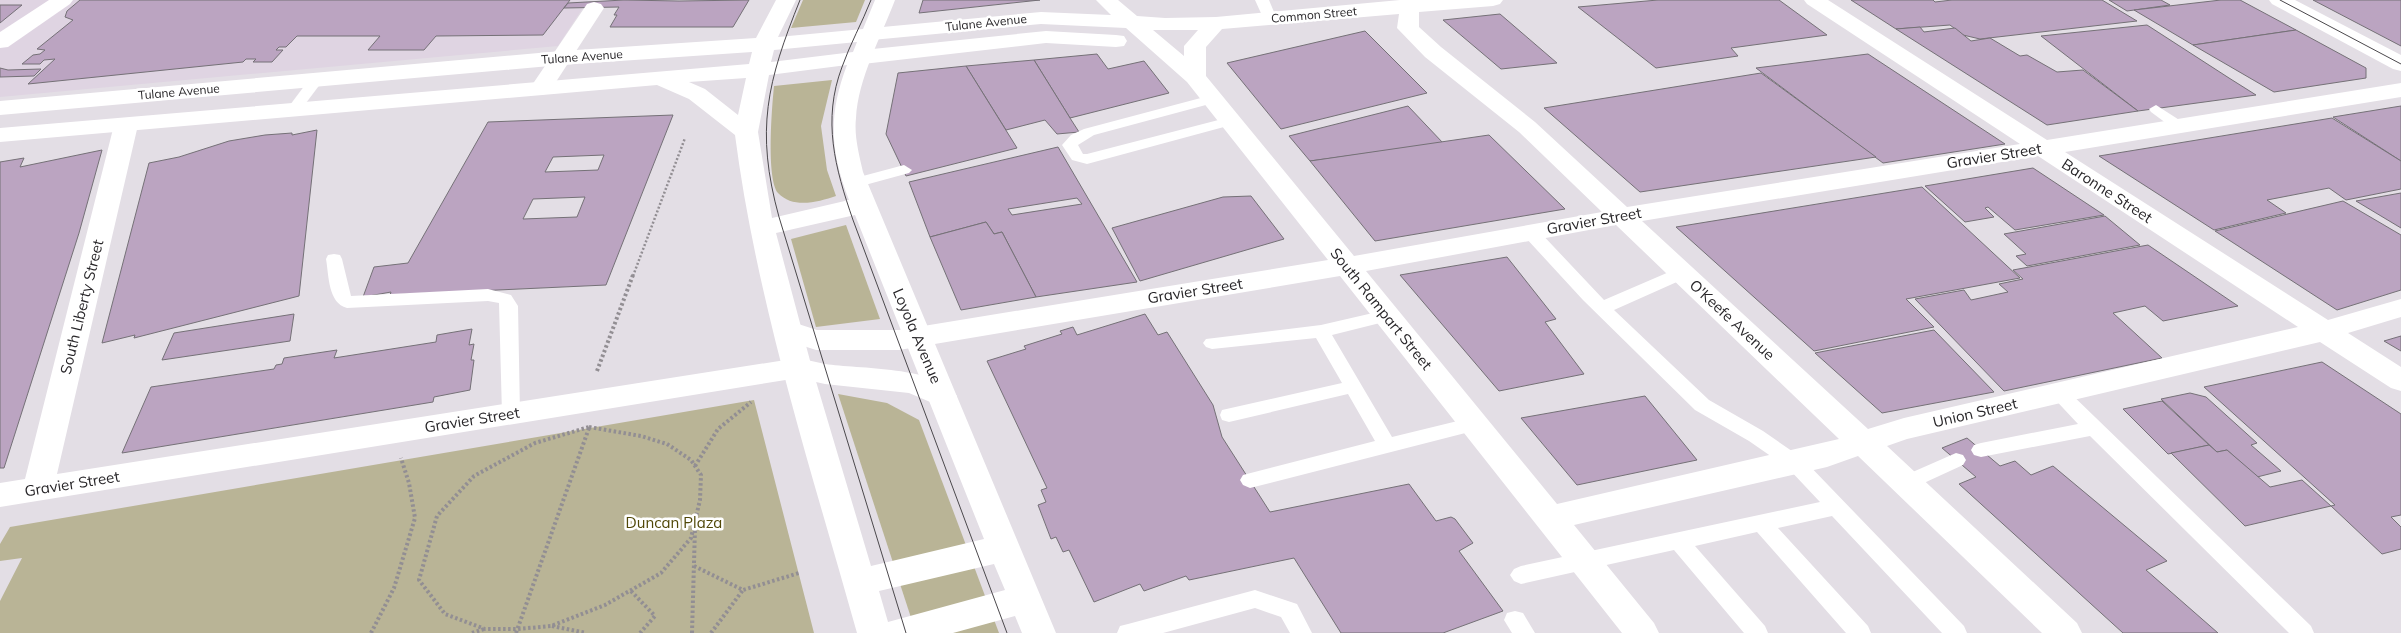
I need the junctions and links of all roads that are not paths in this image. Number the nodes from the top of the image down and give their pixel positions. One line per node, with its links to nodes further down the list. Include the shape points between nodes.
1 (62, 0): 17 (street)
2 (786, 0): 18 (street)
3 (885, 0): 19 (street, Loyola Avenue)
4 (1068, 0): 13 (street)
5 (1106, 0): 14 (street, South Rampart Street)
6 (1493, 0): 10 (street, Common Street)
7 (1814, 0): 38 (street, Baronne Street)
8 (2279, 0): 22 (street)
9 (597, 3): 21 (street)
10 (1410, 4): 12 (street, Common Street); 41 (street, O'Keefe Avenue, via 1408,28 1432,52 1527,127)
11 (1144, 6): 16 (street)
12 (1266, 10): 15 (street, Common Street)
13 (1041, 18): 14 (street, Tulane Avenue); 19 (street, Tulane Avenue)
14 (1130, 23): 16 (street, Tulane Avenue); 20 (street, South Rampart Street)
15 (1216, 23): 16 (street, Common Street); 24 (street, via 1196,46)
16 (1165, 24)
17 (0, 42)
18 (764, 44): 19 (street, Tulane Avenue); 21 (street, Tulane Avenue); 23 (street)
19 (868, 45): 20 (street, Tulane Avenue, via 1046,37 1117,41); 23 (street, Tulane Avenue); 40 (street, Loyola Avenue, via 846,98 844,119 845,146)
20 (1163, 50): 24 (street, South Rampart Street)
21 (561, 58): 26 (street, Tulane Avenue); 27 (street)
22 (2401, 64)
23 (758, 70): 25 (street, Tulane Avenue); 36 (street)
24 (1195, 77): 29 (street, South Rampart Street)
25 (661, 78): 27 (street, Tulane Avenue); 36 (street, via 697,94)
26 (316, 80): 30 (street, Tulane Avenue); 31 (lane)
27 (542, 88): 31 (street, Tulane Avenue)
28 (2401, 90): 35 (street, Gravier Street)
29 (1212, 98): 33 (street, South Rampart Street); 33 (lane, via 1089,132 1070,145 1077,157 1087,159)
30 (0, 108)
31 (295, 108): 34 (street, Tulane Avenue)
32 (2156, 109): 35 (lane)
33 (1230, 121): 45 (street, South Rampart Street)
34 (126, 125): 37 (street, Tulane Avenue); 71 (street, South Liberty Street)
35 (2179, 126): 38 (street, Gravier Street)
36 (746, 132): 42 (street)
37 (0, 135)
38 (2041, 149): 41 (street, Gravier Street); 52 (street, Baronne Street)
39 (904, 170): 40 (lane)
40 (859, 194): 42 (street); 53 (street, Loyola Avenue)
41 (1622, 216): 43 (street, Gravier Street); 46 (street, O'Keefe Avenue)
42 (762, 228): 50 (street)
43 (1531, 233): 45 (street, Gravier Street); 47 (lane)
44 (334, 260): 60 (lane, via 342,298 347,302 488,295 505,299 509,306)
45 (1346, 266): 49 (street, South Rampart Street); 53 (street, Gravier Street)
46 (1682, 273): 47 (lane); 64 (street, O'Keefe Avenue)
47 (1602, 308): 68 (lane, via 1702,405)
48 (2401, 308): 52 (street, Union Street)
49 (1386, 316): 51 (lane); 62 (street, South Rampart Street)
50 (789, 331): 53 (street, Gravier Street, via 816,340); 55 (street)
51 (1321, 331): 54 (lane); 57 (lane)
52 (2324, 331): 56 (street, Baronne Street); 58 (street, Union Street)
53 (917, 337): 59 (street, Loyola Avenue)
54 (1212, 343)
55 (798, 368): 59 (street, Gravier Street, via 914,383); 60 (street, Gravier Street); 80 (street)
56 (2401, 381)
57 (1352, 387): 61 (lane); 65 (lane)
58 (2058, 393): 63 (lane); 64 (street, Union Street, via 1904,429)
59 (942, 396): 77 (street, Loyola Avenue)
60 (511, 414): 71 (street, Gravier Street)
61 (1229, 415)
62 (1474, 424): 65 (lane); 74 (street, South Rampart Street)
63 (2093, 428): 66 (lane); 93 (lane)
64 (1863, 443): 68 (street, Union Street); 70 (street, O'Keefe Avenue)
65 (1387, 446): 69 (lane)
66 (1981, 450)
67 (1956, 460): 70 (lane)
68 (1795, 463): 73 (lane); 74 (street, Union Street)
69 (1250, 480)
70 (1906, 483): 92 (street, O'Keefe Avenue)
71 (38, 489): 72 (street, Gravier Street)
72 (0, 496)
73 (1836, 506): 75 (lane); 91 (lane)
74 (1550, 518): 78 (street, South Rampart Street)
75 (1761, 523): 76 (lane); 90 (lane)
76 (1679, 541): 78 (lane); 89 (lane)
77 (1004, 548): 80 (street); 81 (street, Loyola Avenue)
78 (1584, 561): 79 (lane); 88 (street, South Rampart Street)
79 (1521, 574)
80 (860, 582): 83 (street)
81 (1026, 599): 84 (street); 85 (street, Loyola Avenue)
82 (1168, 628): 86 (lane); 87 (lane, via 1255,600 1289,610)
83 (874, 633)
84 (898, 633)
85 (1039, 633)
86 (1128, 633)
87 (1301, 633)
88 (1642, 633)
89 (1757, 633)
90 (1860, 633)
91 (1956, 633)
92 (2065, 633)
93 (2303, 633)

